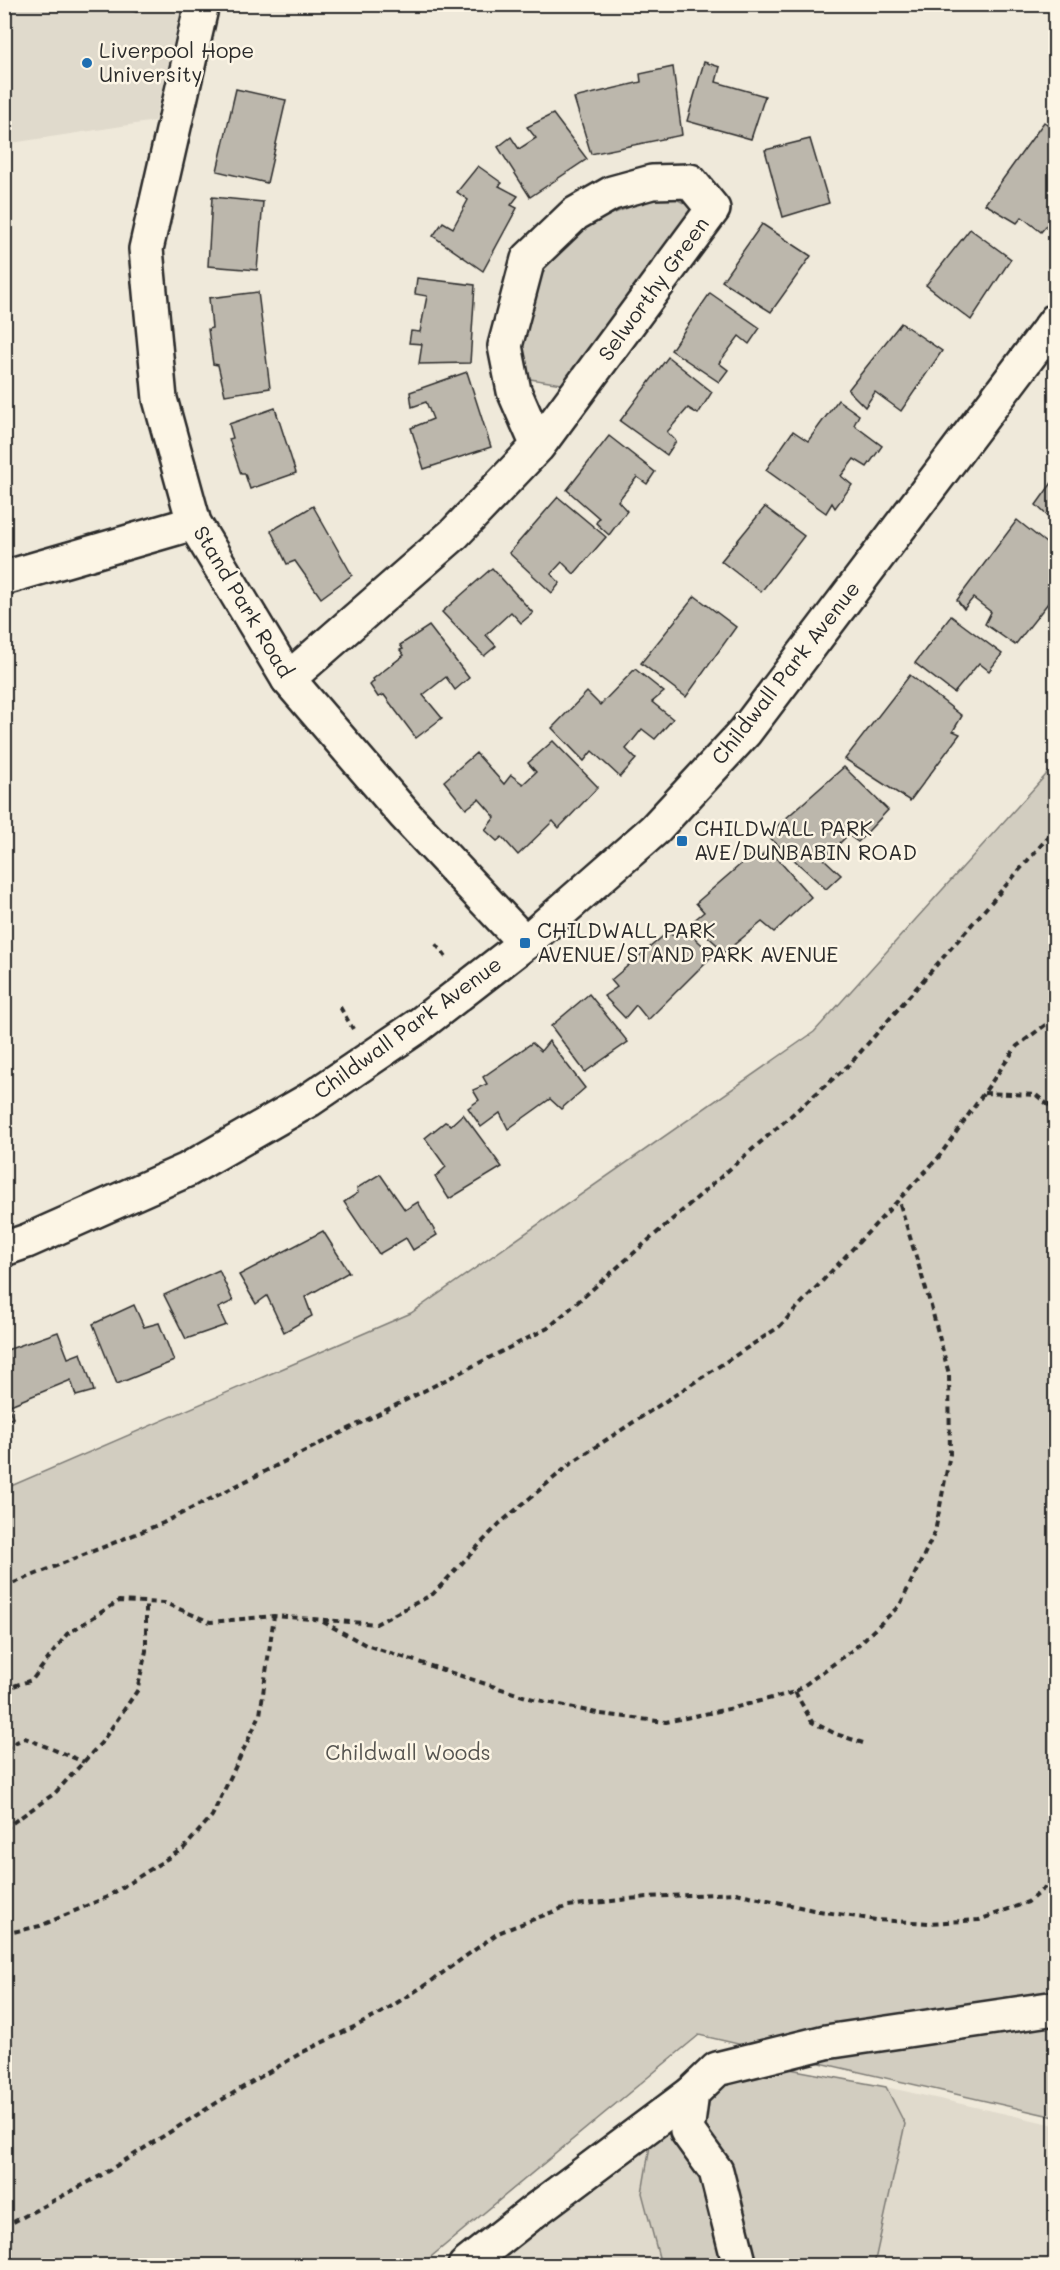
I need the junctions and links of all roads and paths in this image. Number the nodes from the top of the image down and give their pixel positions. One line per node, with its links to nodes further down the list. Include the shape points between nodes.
1 (202, 4): 4 (street, Stand Park Road, via 146,249 160,399)
2 (1056, 320): 8 (street, Childwall Park Avenue, via 745,732 654,830)
3 (538, 446): 3 (street, Selworthy Green, via 514,392 505,346 528,259 575,214 612,193 652,182 690,181 713,209); 6 (street, Selworthy Green, via 454,534)
4 (194, 523): 5 (street); 6 (street, Stand Park Road)
5 (4, 578)
6 (288, 679): 8 (street, Stand Park Road, via 405,815)
7 (1056, 828): 14 (path, via 850,1064 548,1328 163,1523)
8 (525, 943): 13 (street, Childwall Park Avenue, via 418,1026 309,1100 187,1170)
9 (1056, 1017): 10 (path, via 1017,1046)
10 (984, 1093): 11 (path, via 1036,1095); 12 (path, via 938,1158)
11 (1056, 1111)
12 (899, 1201): 17 (path, via 779,1327 574,1461 499,1524 433,1594 376,1624); 19 (path, via 949,1374 950,1454 935,1532 900,1605 854,1649)
13 (4, 1249)
14 (4, 1587)
15 (146, 1603): 16 (path, via 165,1604 210,1622); 18 (path, via 119,1601 67,1634 32,1680); 24 (path, via 146,1651 137,1691)
16 (274, 1616): 17 (path); 27 (path, via 260,1715 212,1816 184,1848 106,1898 40,1926)
17 (319, 1620): 19 (path, via 366,1645 413,1661 529,1698 601,1714 666,1722)
18 (4, 1689)
19 (795, 1692): 22 (path, via 812,1722)
20 (1056, 1721): 21 (path)
21 (1056, 1738)
22 (863, 1743)
23 (4, 1748): 24 (path, via 25,1738)
24 (84, 1762): 25 (path, via 55,1793)
25 (4, 1829)
26 (1056, 1871): 30 (path, via 1052,1881 1028,1902 979,1920 876,1920 736,1893 568,1906 498,1933 376,2016 301,2053 100,2176)
27 (4, 1934)
28 (1056, 2008): 29 (street, via 826,2042 717,2069)
29 (692, 2093): 31 (street); 32 (street, via 687,2131 716,2171)
30 (4, 2227)
31 (465, 2265)
32 (740, 2265)

